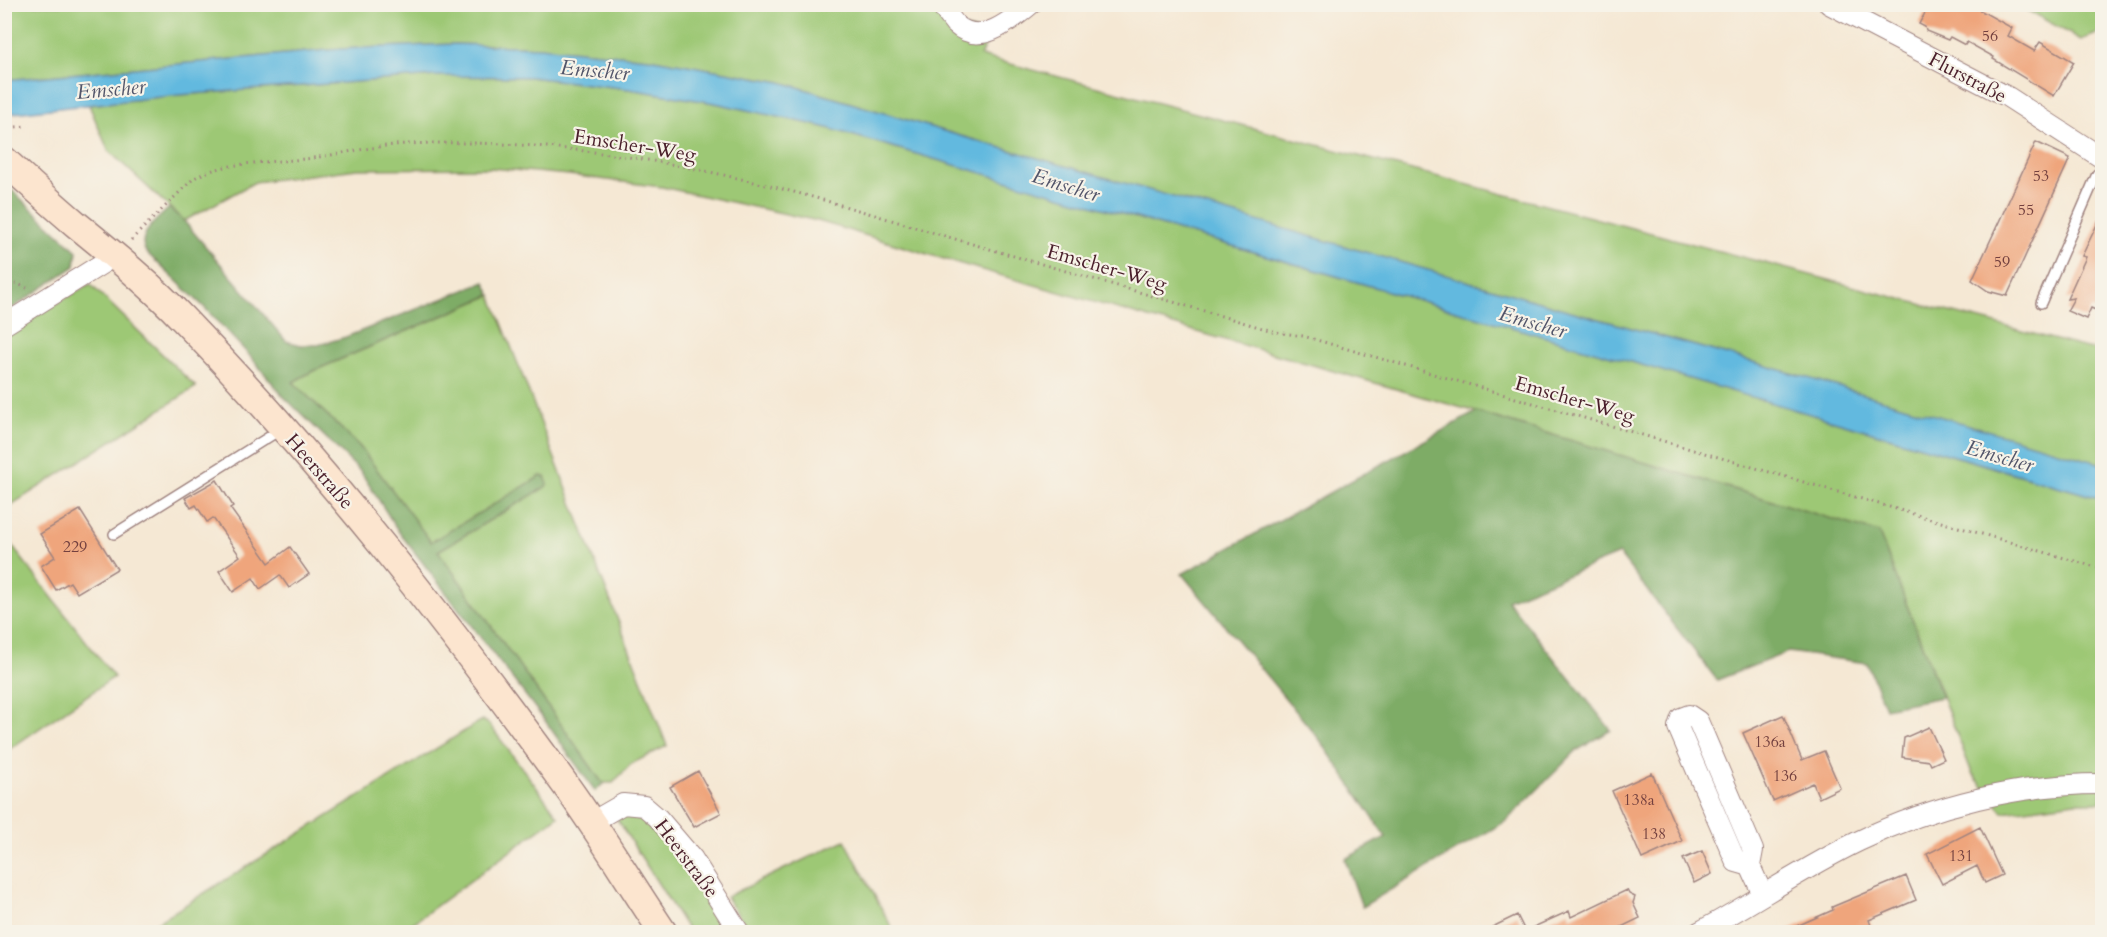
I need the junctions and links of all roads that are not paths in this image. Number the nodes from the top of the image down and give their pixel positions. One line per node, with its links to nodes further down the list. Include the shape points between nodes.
1 (941, 4): 2 (street, via 956,25 969,32 991,32)
2 (1031, 4)
3 (1829, 4): 4 (street, Flurstraße, via 2008,97)
4 (2103, 158)
5 (4, 160): 7 (main road, Heerstraße)
6 (2103, 172): 8 (lane, via 2097,174)
7 (116, 255): 9 (street); 10 (main road, Heerstraße, via 184,319)
8 (2041, 303)
9 (4, 325)
10 (283, 429): 11 (lane); 13 (main road, Heerstraße, via 423,594)
11 (114, 534)
12 (2103, 784): 15 (street, via 2022,791 1926,813 1858,842)
13 (590, 823): 17 (main road, Heerstraße); 18 (street, Heerstraße, via 623,804 645,806 693,859)
14 (1750, 866): 14 (street, via 1753,850 1698,721 1689,715 1680,718 1678,727 1736,862); 15 (street)
15 (1763, 895): 16 (street)
16 (1734, 924): 19 (street)
17 (663, 933)
18 (739, 933)
19 (1699, 933)

